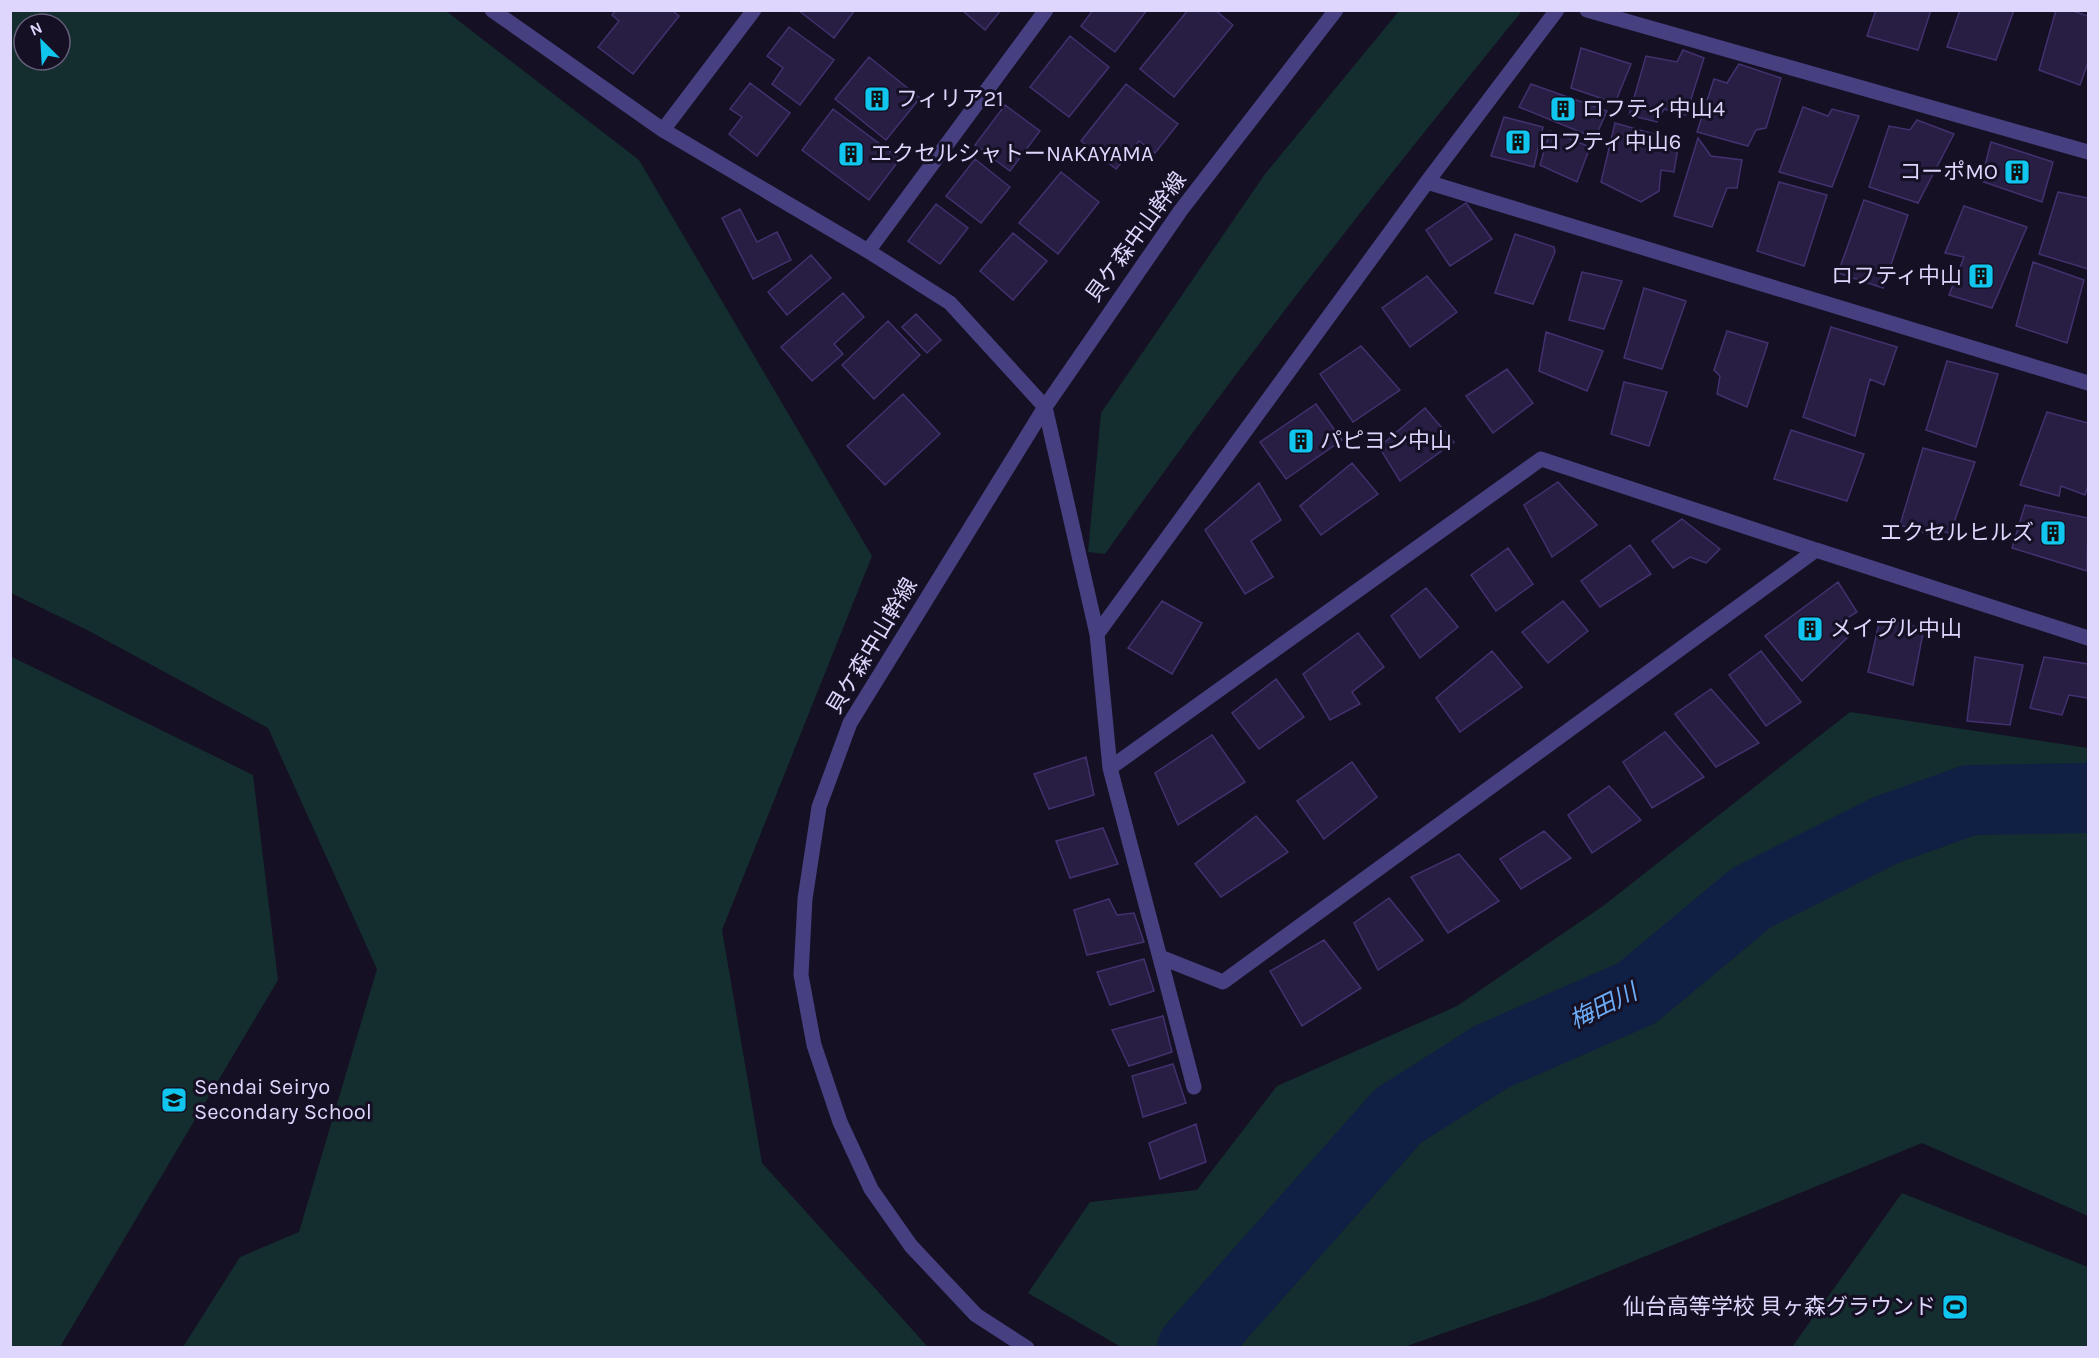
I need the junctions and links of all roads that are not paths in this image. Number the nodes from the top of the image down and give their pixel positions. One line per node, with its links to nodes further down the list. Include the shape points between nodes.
1 (492, 10): 7 (street)
2 (754, 10): 7 (street)
3 (1046, 10): 10 (street)
4 (1336, 10): 12 (street, 貝ケ森中山幹線, via 1181,210)
5 (1557, 10): 9 (street)
6 (1587, 10): 8 (street)
7 (663, 130): 10 (street)
8 (2088, 152)
9 (1427, 182): 11 (street); 14 (street)
10 (868, 250): 12 (street, via 950,303)
11 (2088, 383)
12 (1045, 407): 14 (street); 19 (street, 貝ケ森中山幹線, via 850,723 819,807 805,899 801,975 814,1045 840,1122 871,1189 911,1246 976,1315)
13 (1816, 550): 15 (street); 16 (street, via 1541,459); 17 (street, via 1223,982)
14 (1097, 633): 16 (street)
15 (2088, 638)
16 (1110, 768): 17 (street)
17 (1160, 957): 18 (street)
18 (1194, 1087)
19 (1027, 1347)

